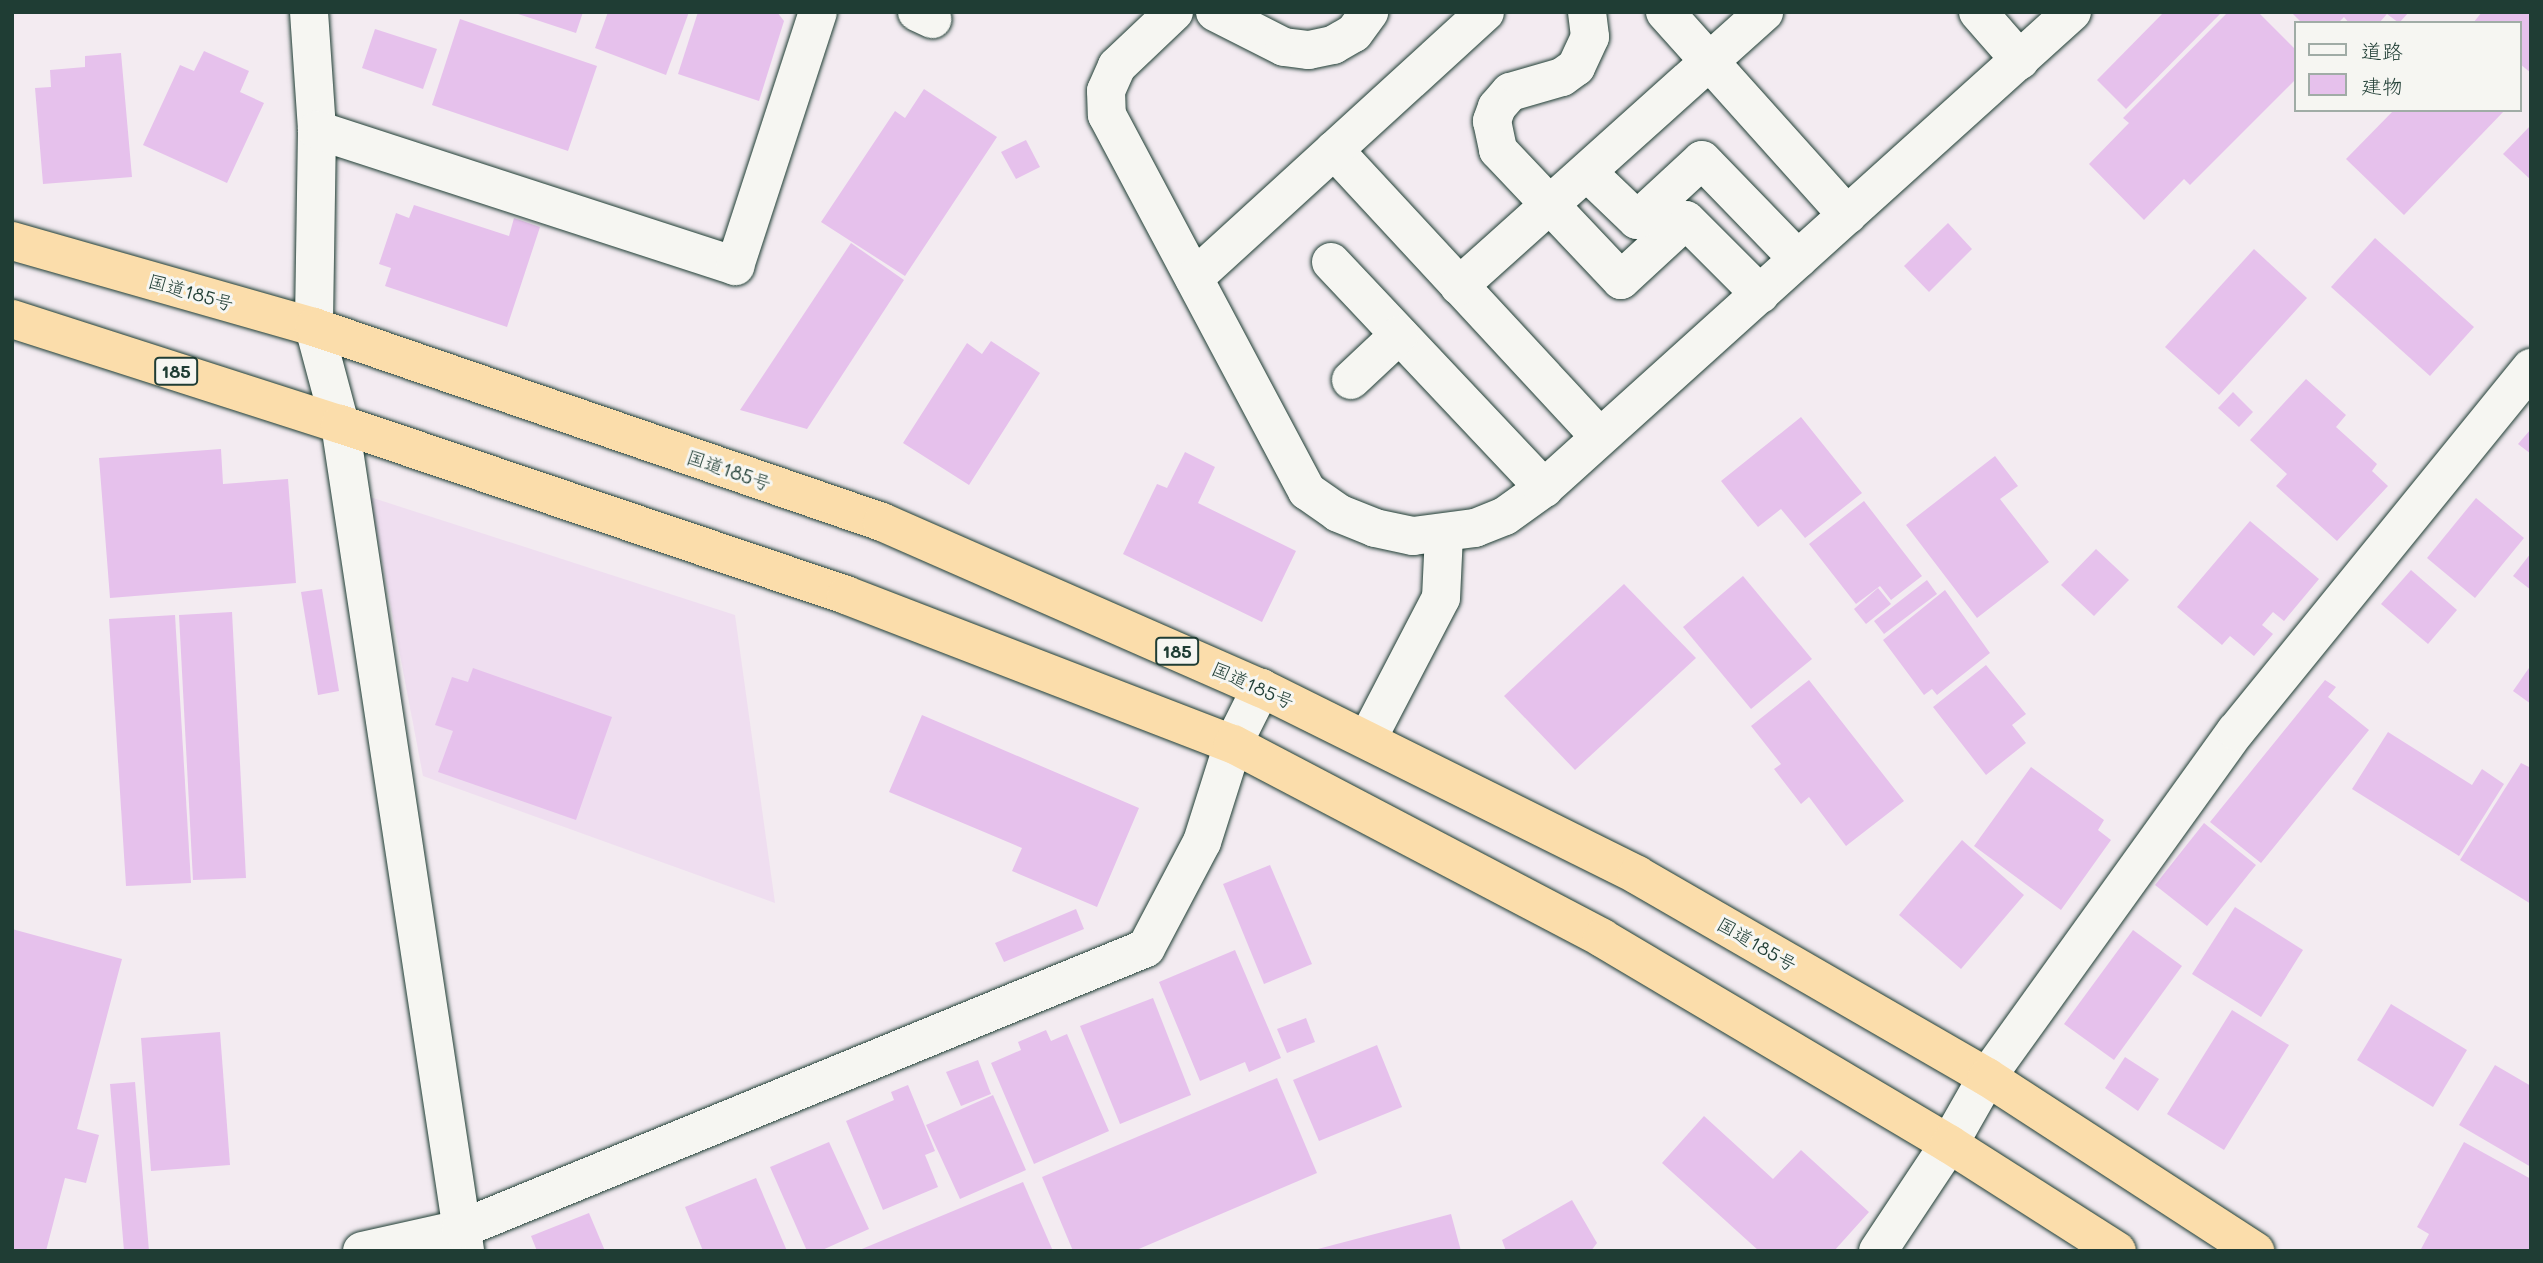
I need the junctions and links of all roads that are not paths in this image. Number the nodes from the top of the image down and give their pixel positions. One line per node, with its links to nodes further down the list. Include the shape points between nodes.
1 (309, 12): 14 (street)
2 (818, 12): 14 (street, via 734,266)
3 (1174, 12): 22 (street, via 1117,66 1106,91 1107,115)
4 (1215, 12): 5 (street, via 1284,47 1309,50 1333,45 1354,33)
5 (1369, 12)
6 (1485, 12): 15 (street)
7 (1587, 12): 17 (street, via 1590,37 1576,67 1510,92 1492,121 1498,150)
8 (1665, 12): 13 (street)
9 (1763, 12): 13 (street)
10 (1978, 12): 12 (street)
11 (2066, 14): 12 (street)
12 (2020, 60): 18 (street)
13 (1709, 62): 16 (street); 18 (street)
14 (317, 130): 26 (street)
15 (1334, 150): 22 (street); 23 (street)
16 (1587, 172): 17 (street); 20 (street, via 1637,220 1702,160)
17 (1548, 206): 23 (street); 24 (street, via 1621,280 1686,220)
18 (1847, 215): 20 (street)
19 (12, 241): 26 (highway, 国道185号 / 185)
20 (1798, 259): 24 (street)
21 (1331, 262): 27 (street)
22 (1194, 278): 33 (street, via 1307,491 1338,513 1375,528 1413,536)
23 (1460, 286): 31 (street)
24 (1760, 294): 31 (street)
25 (12, 319): 30 (highway, 185)
26 (314, 327): 30 (street); 34 (highway, 国道185号 / 185, via 882,522)
27 (1399, 335): 29 (street); 32 (street)
28 (2531, 368): 37 (street, via 2235,731)
29 (1351, 380)
30 (340, 424): 36 (highway, 185, via 846,595); 39 (street)
31 (1600, 437): 32 (street)
32 (1544, 488): 33 (street, via 1505,516)
33 (1444, 535): 35 (street, via 1441,598)
34 (1261, 688): 35 (highway, 国道185号 / 185); 36 (street)
35 (1368, 738): 37 (highway, 国道185号 / 185, via 1637,875)
36 (1233, 744): 38 (highway, 185, via 1602,938); 39 (street, via 1202,842 1146,948)
37 (1987, 1077): 38 (street); 43 (highway, 国道185号 / 185)
38 (1950, 1144): 41 (street); 42 (highway, 185)
39 (463, 1240): 40 (street)
40 (362, 1251)
41 (1878, 1251)
42 (2117, 1251)
43 (2255, 1251)

